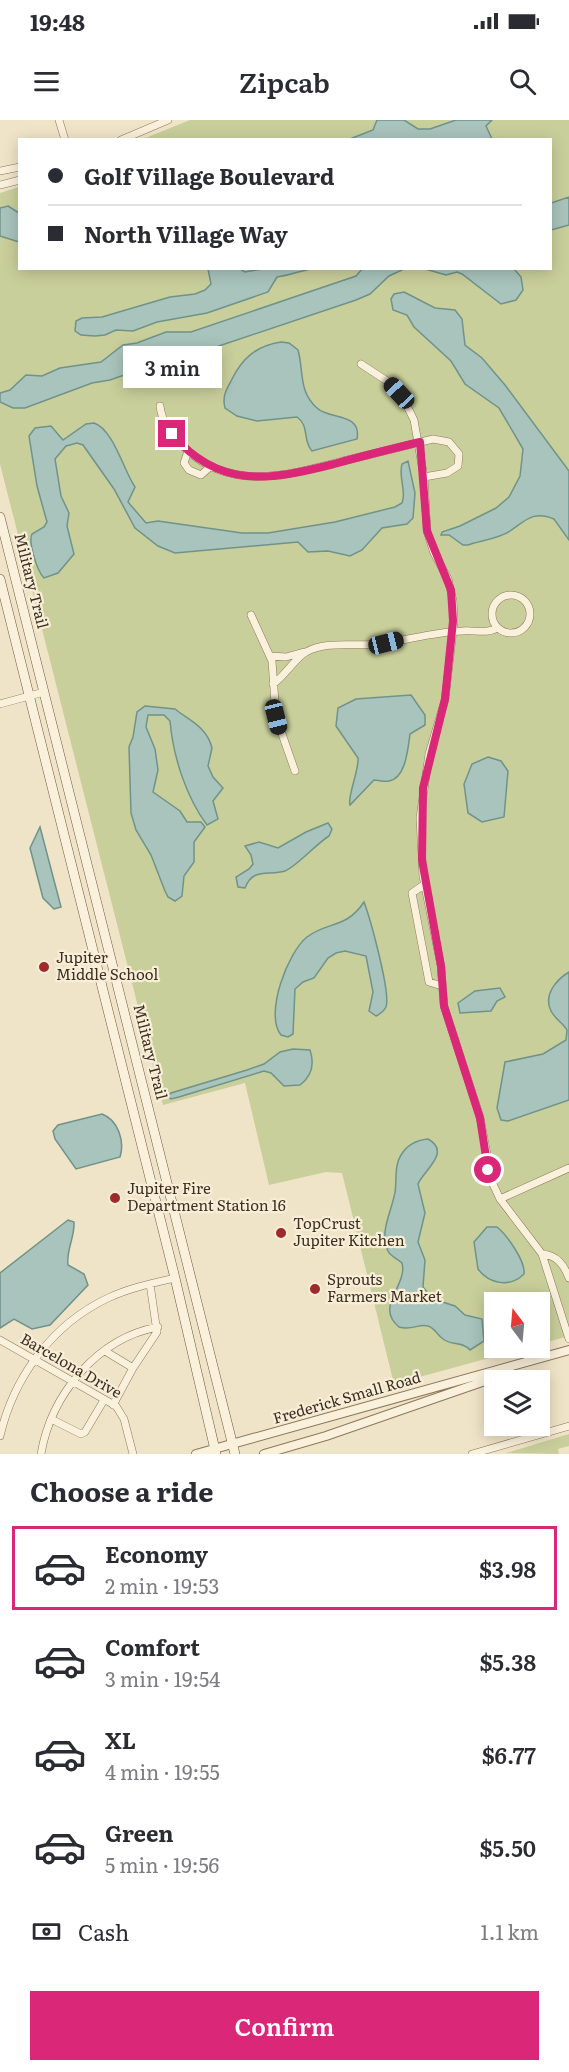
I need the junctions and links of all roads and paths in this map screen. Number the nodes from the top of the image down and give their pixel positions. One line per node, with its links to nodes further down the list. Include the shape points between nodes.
1 (59, 120): 3 (street)
2 (168, 120): 4 (street)
3 (64, 138)
4 (125, 138)
5 (18, 167): 6 (street)
6 (0, 171)
7 (18, 180): 8 (street)
8 (0, 185)
9 (361, 364): 11 (street, via 383,376 399,393 414,420)
10 (160, 406): 12 (street, via 164,422)
11 (420, 442): 13 (street, via 278,477 248,477); 14 (street); 14 (street, via 445,440 460,458 455,469)
12 (188, 451): 13 (street); 13 (street, via 184,463 189,470 201,475)
13 (211, 466)
14 (424, 477): 19 (street, via 428,538 451,590)
15 (0, 518): 23 (main road, Military Trail)
16 (0, 579): 24 (main road, Military Trail)
17 (251, 615): 21 (street)
18 (498, 628): 18 (street, via 512,633 525,627 530,613 523,600 510,595 497,602 492,615); 19 (street, via 488,633)
19 (451, 633): 20 (street, via 427,633 377,645 331,646); 27 (street, via 445,699 423,788 421,843)
20 (304, 652): 21 (street); 22 (street)
21 (270, 656): 22 (street)
22 (273, 684): 26 (street, via 276,717)
23 (44, 692): 24 (street); 31 (main road, Military Trail)
24 (30, 696): 25 (street); 32 (main road, Military Trail)
25 (0, 704)
26 (295, 771)
27 (425, 884): 28 (street); 28 (street, via 412,892 429,982)
28 (442, 986): 30 (street, via 444,1006 480,1120 488,1170)
29 (569, 1168): 30 (street)
30 (501, 1199): 33 (street)
31 (176, 1218): 32 (street); 51 (main road, Military Trail)
32 (161, 1222): 34 (main road, Military Trail)
33 (542, 1254): 35 (street, via 561,1262); 38 (street)
34 (175, 1278): 36 (street); 52 (main road, Military Trail)
35 (569, 1278)
36 (150, 1284): 37 (street); 42 (street, via 108,1298 86,1311 50,1340)
37 (158, 1327): 41 (street); 43 (street)
38 (569, 1339)
39 (0, 1340): 42 (street, Barcelona Drive)
40 (569, 1350): 44 (street, Frederick Small Road)
41 (105, 1351): 43 (street); 45 (street)
42 (34, 1360): 45 (street, Barcelona Drive); 50 (street, via 9,1404)
43 (133, 1368): 47 (street)
44 (506, 1369): 51 (street, Frederick Small Road); 57 (street, Frederick Small Road, via 454,1392)
45 (72, 1381): 46 (street, Barcelona Drive); 48 (street)
46 (104, 1400): 47 (street, Barcelona Drive); 48 (street, via 81,1434)
47 (113, 1405): 55 (street, Barcelona Drive, via 124,1419)
48 (51, 1419): 54 (street)
49 (569, 1426): 53 (street)
50 (0, 1436)
51 (234, 1449): 52 (street, Frederick Small Road)
52 (216, 1451): 56 (street, Frederick Small Road)
53 (493, 1451): 58 (street)
54 (41, 1454)
55 (133, 1454)
56 (196, 1454)
57 (264, 1454)
58 (472, 1454)

